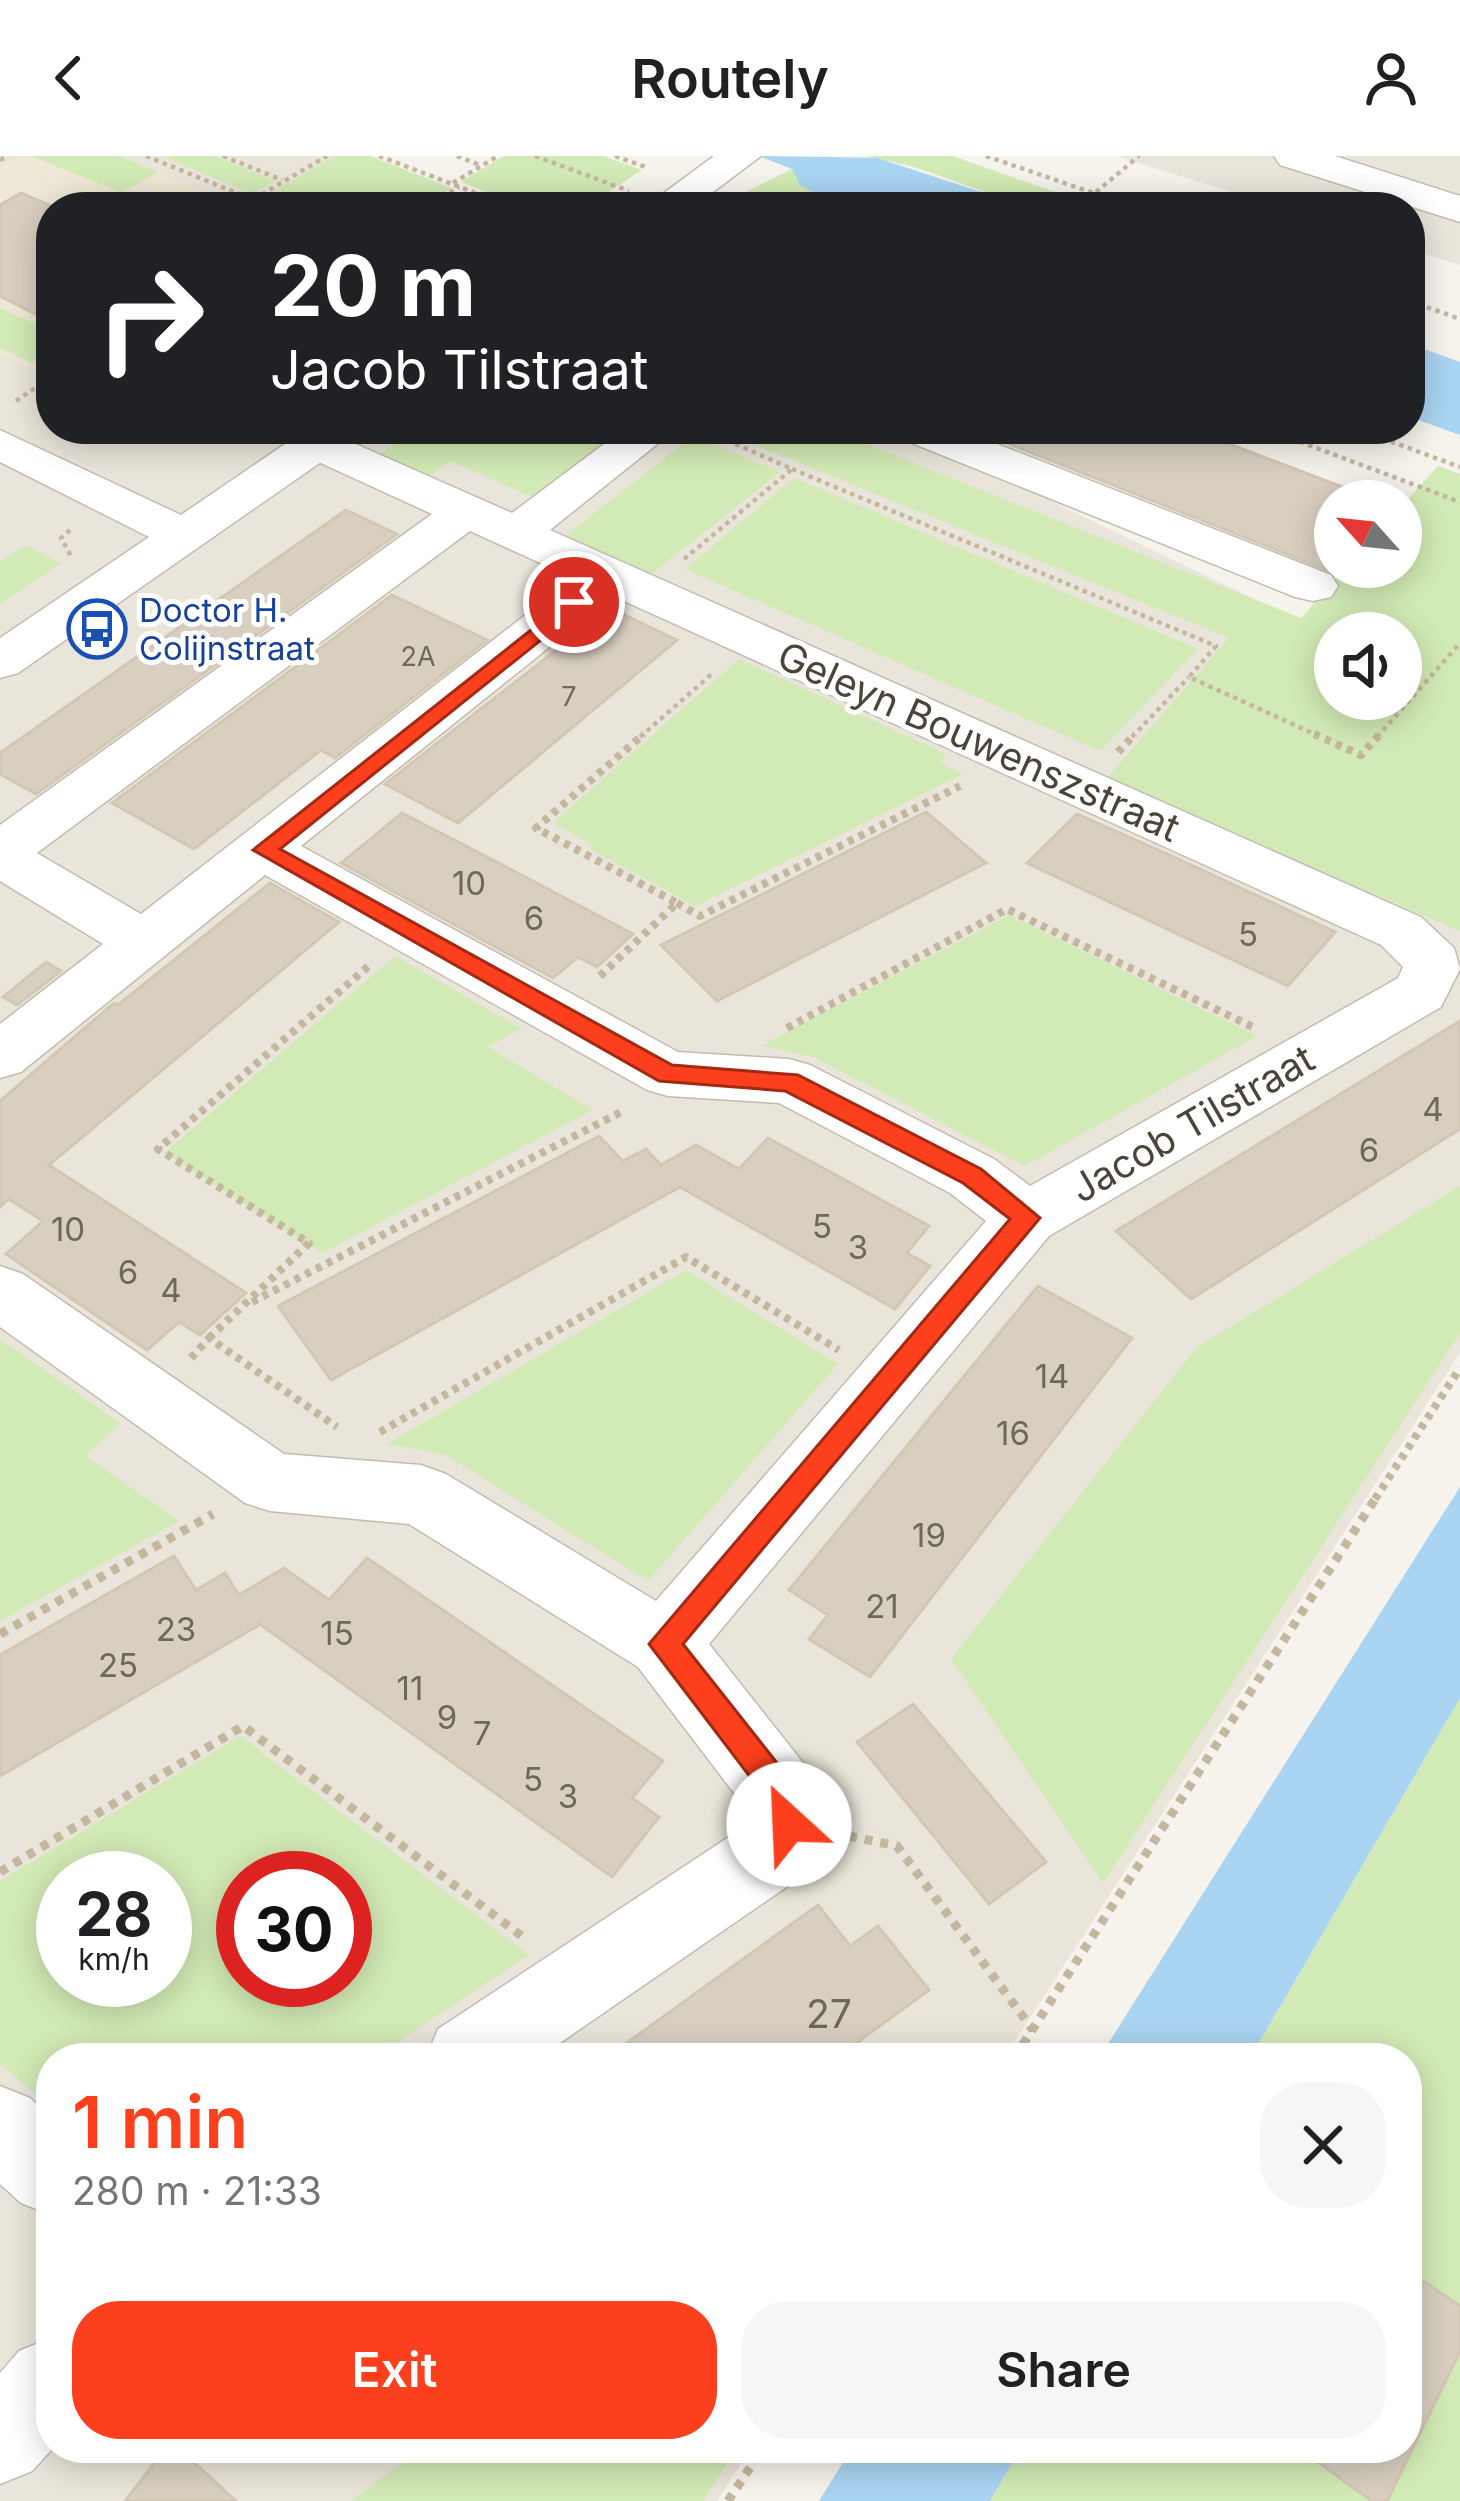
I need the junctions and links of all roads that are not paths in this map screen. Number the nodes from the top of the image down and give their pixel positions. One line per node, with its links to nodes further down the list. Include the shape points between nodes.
1 (1294, 156): 4 (street)
2 (738, 158): 3 (street)
3 (671, 192)
4 (1422, 192)
5 (1425, 193): 6 (street)
6 (1454, 201)
7 (8, 423): 8 (street)
8 (36, 441)
9 (41, 444): 16 (street)
10 (317, 444): 16 (street)
11 (343, 444): 14 (street, Geleyn Bouwenszstraat)
12 (633, 444): 15 (street)
13 (956, 444): 18 (street)
14 (467, 511): 15 (street, Geleyn Bouwenszstraat); 21 (street)
15 (515, 532): 17 (street, Geleyn Bouwenszstraat)
16 (185, 536): 19 (street)
17 (627, 583): 20 (street); 23 (street, Geleyn Bouwenszstraat, via 1401,931)
18 (1313, 586)
19 (0, 662)
20 (264, 850): 22 (street); 25 (street, via 410,931 580,994 668,1074 789,1082 972,1176)
21 (0, 854): 22 (street)
22 (145, 943): 24 (street)
23 (1434, 963): 25 (street, Jacob Tilstraat, via 1420,992)
24 (0, 1056)
25 (1027, 1218): 27 (street, Jacob Tilstraat)
26 (0, 1292): 27 (street, via 270,1482 421,1495)
27 (664, 1644): 28 (street, via 788,1803 789,1824 777,1849)
28 (489, 2043)
29 (0, 2128): 30 (street)
30 (36, 2160)
31 (36, 2399): 32 (street)
32 (0, 2439)

